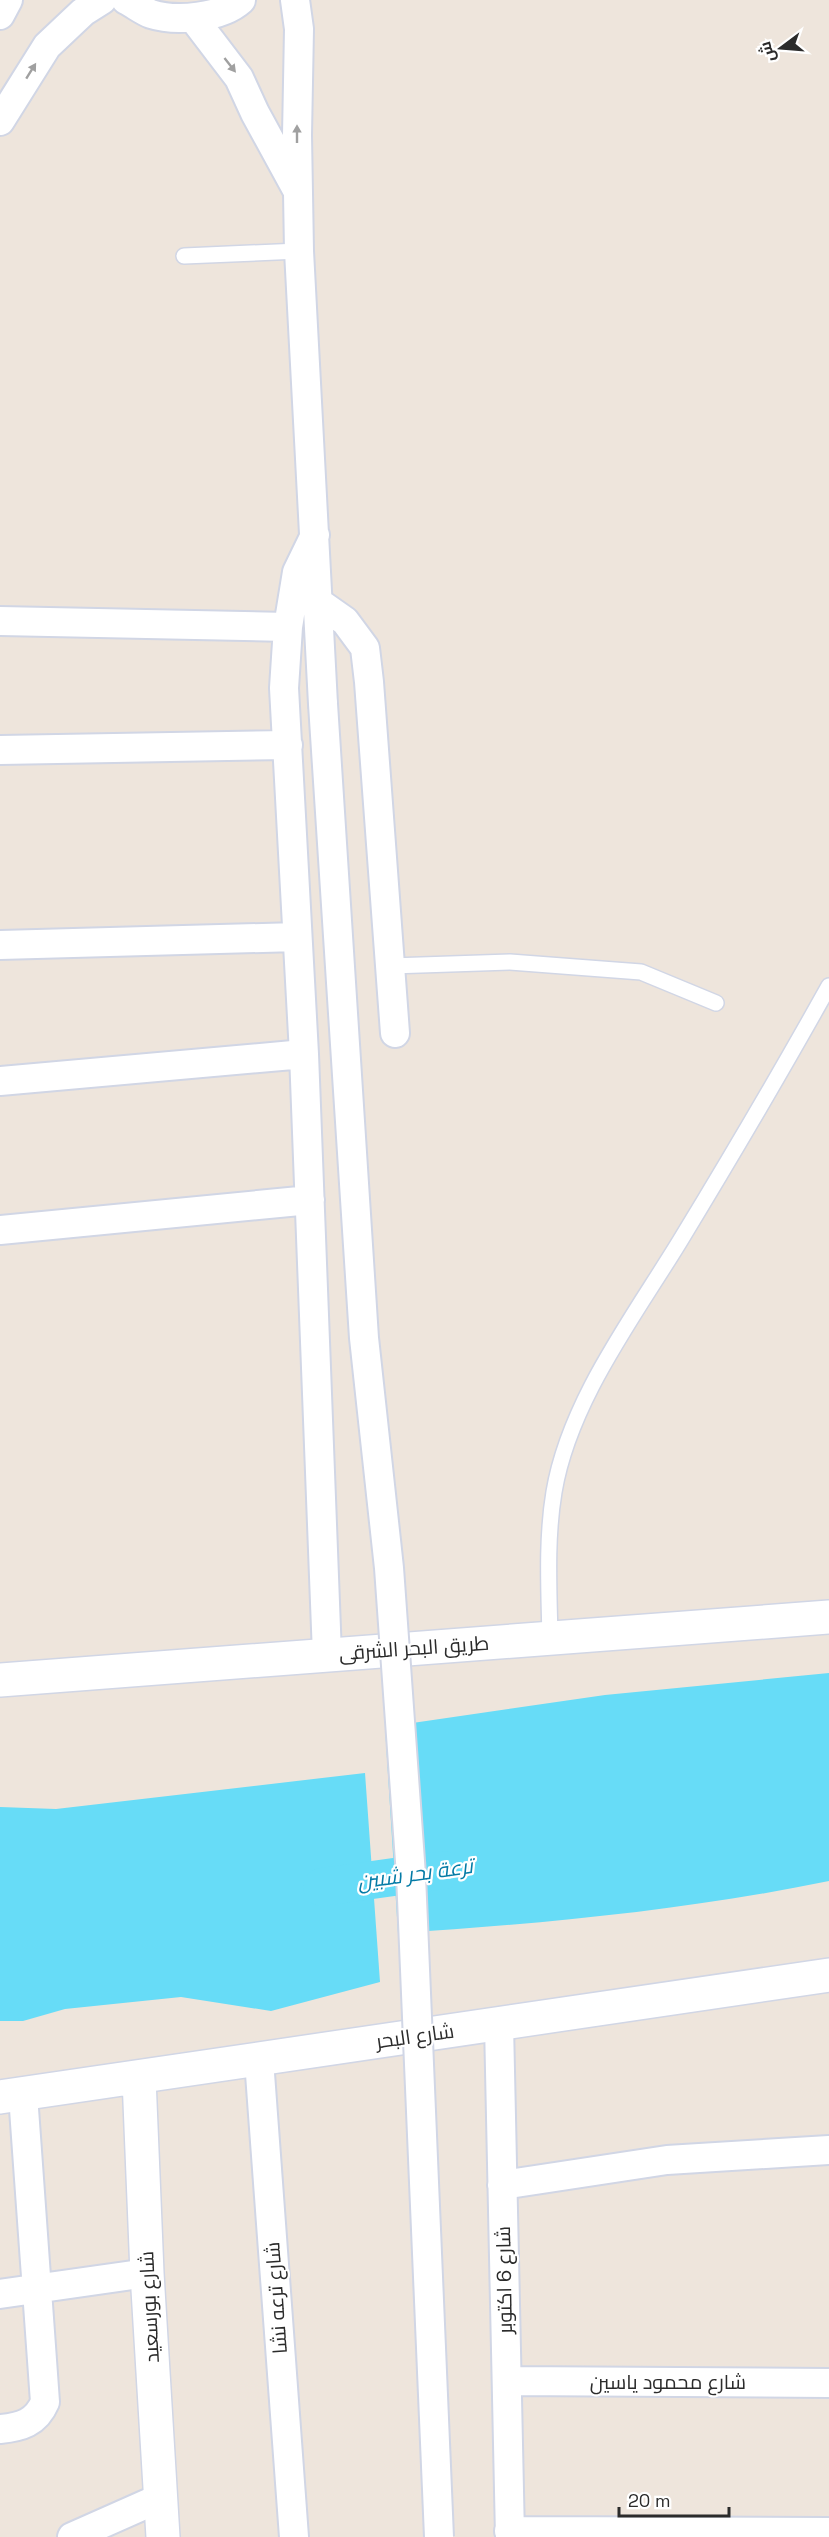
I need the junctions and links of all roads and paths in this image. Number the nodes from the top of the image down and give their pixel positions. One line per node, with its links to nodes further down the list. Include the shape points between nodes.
1 (8, 0): 6 (street)
2 (102, 0): 8 (street, one-way to 2, via 47,46)
3 (126, 0): 7 (street, via 151,14)
4 (241, 0): 7 (street)
5 (295, 0): 9 (street, one-way to 5, via 299,29)
6 (0, 15)
7 (194, 19): 9 (street, one-way to 9, via 239,78)
8 (0, 121)
9 (299, 193): 10 (street)
10 (299, 252): 11 (lane); 12 (street)
11 (184, 256)
12 (315, 535): 13 (street); 15 (street, via 297,572)
13 (318, 602): 20 (street, via 345,621 364,648); 51 (street, bridge, via 364,1338 390,1568 411,1875)
14 (0, 621): 15 (street)
15 (288, 627): 16 (street, via 284,688)
16 (288, 746): 17 (street); 18 (street)
17 (0, 750)
18 (297, 937): 19 (street); 24 (street)
19 (0, 945)
20 (391, 966): 22 (lane, via 510,962 641,972); 23 (street)
21 (829, 986): 29 (lane, via 763,1106 597,1376 570,1432 554,1492 549,1553)
22 (716, 1003)
23 (394, 1033)
24 (304, 1054): 25 (street); 26 (street)
25 (0, 1081)
26 (310, 1200): 27 (street); 30 (street)
27 (0, 1230)
28 (829, 1617): 29 (street, طريق البحر الشرقى)
29 (550, 1638): 30 (street, طريق البحر الشرقى)
30 (327, 1655): 31 (street, طريق البحر الشرقى)
31 (0, 1680)
32 (829, 1975): 33 (street, شارع البحر)
33 (499, 2024): 34 (street, شارع البحر); 38 (street, شارع 6 اكتوبر)
34 (259, 2060): 35 (street, شارع البحر); 50 (street, شارع ترعه نشا)
35 (139, 2078): 36 (street, شارع البحر); 39 (street, شارع بورسعيد)
36 (11, 2096): 40 (street)
37 (829, 2150): 38 (street, via 667,2160)
38 (502, 2185): 42 (street, شارع 6 اكتوبر)
39 (147, 2273): 40 (street); 45 (street, شارع بورسعيد)
40 (37, 2289): 41 (street); 44 (street, via 45,2402 30,2422)
41 (0, 2294)
42 (507, 2381): 43 (street, شارع محمود ياسين); 47 (street, شارع 6 اكتوبر)
43 (829, 2383)
44 (8, 2428)
45 (160, 2498): 48 (street); 49 (street, شارع بورسعيد)
46 (829, 2532): 47 (street)
47 (509, 2534)
48 (72, 2537)
49 (163, 2537)
50 (294, 2537)
51 (439, 2537)

